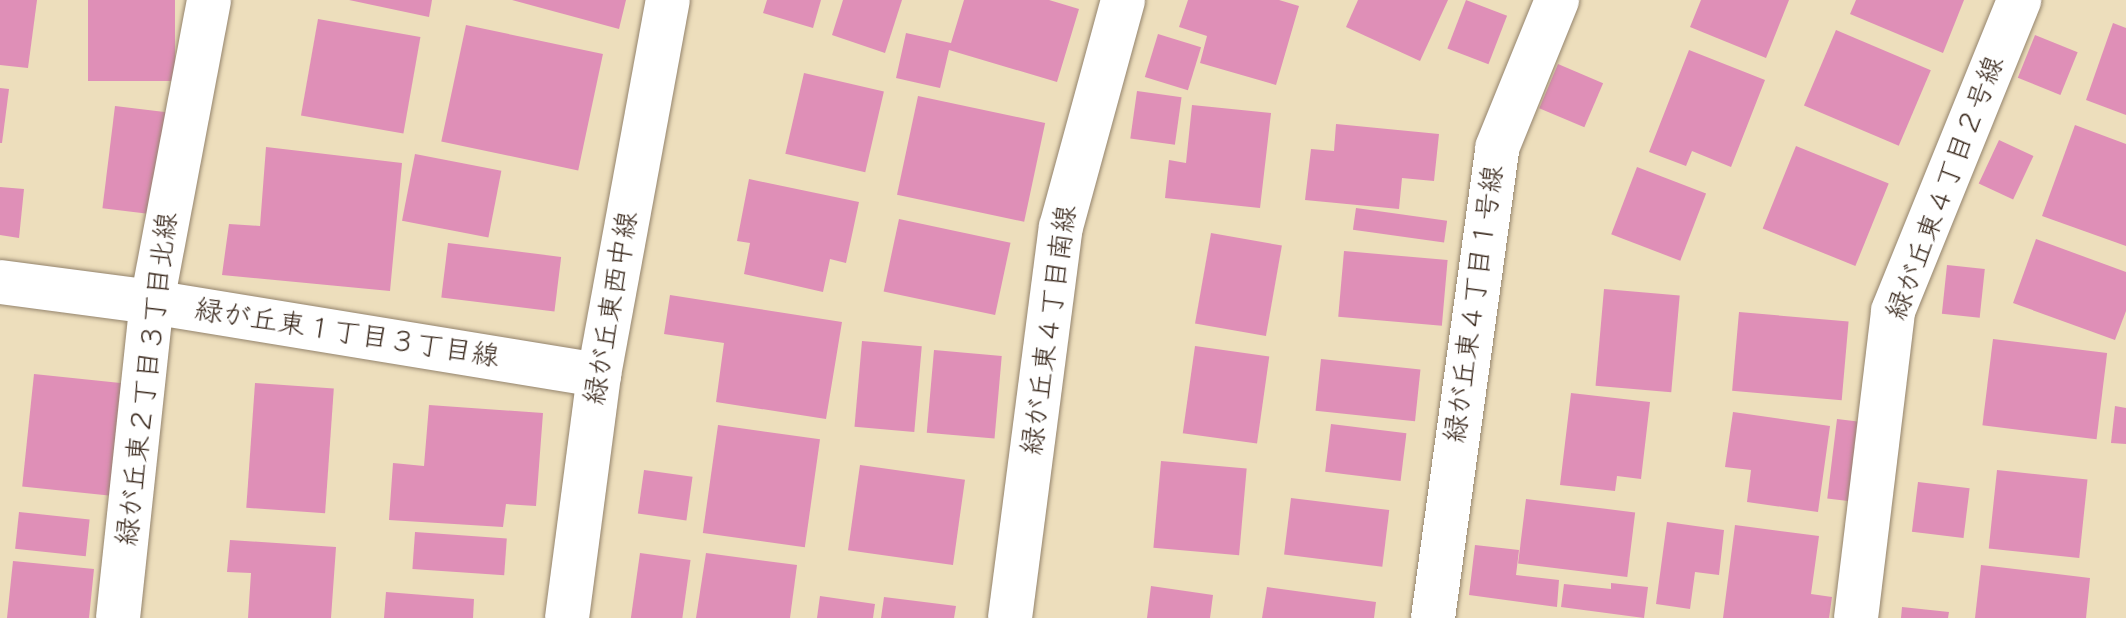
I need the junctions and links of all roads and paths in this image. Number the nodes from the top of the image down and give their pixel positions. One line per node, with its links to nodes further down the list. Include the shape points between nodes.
1 (209, 0): 7 (street, 緑が丘東２丁目３丁目北線)
2 (668, 0): 8 (street, 緑が丘東西中線)
3 (1123, 0): 11 (street, 緑が丘東４丁目南線, via 1061,227)
4 (1557, 0): 12 (street, 緑が丘東４丁目１号線, via 1497,148)
5 (2019, 0): 13 (street, 緑が丘東４丁目２号線, via 1893,311)
6 (0, 282): 7 (street, 緑が丘東１丁目３丁目線)
7 (152, 302): 8 (street, 緑が丘東１丁目３丁目線); 9 (street, 緑が丘東２丁目３丁目北線)
8 (599, 375): 10 (street, 緑が丘東西中線)
9 (118, 618)
10 (567, 618)
11 (1010, 618)
12 (1433, 618)
13 (1856, 618)

